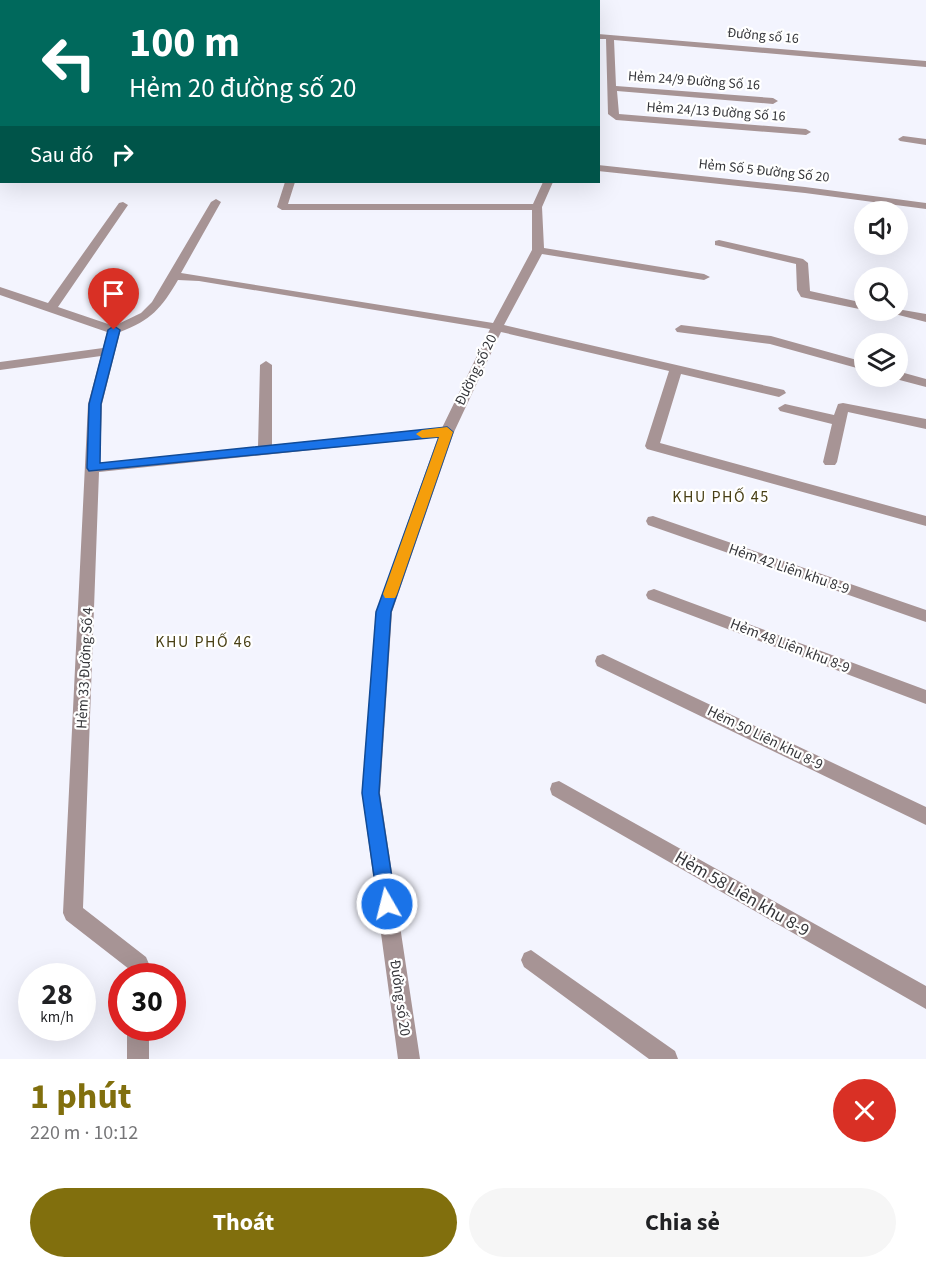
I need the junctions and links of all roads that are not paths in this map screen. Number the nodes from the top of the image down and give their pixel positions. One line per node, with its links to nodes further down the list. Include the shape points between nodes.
1 (600, 36): 2 (street, Đường số 16)
2 (610, 38): 3 (street, Đường số 16); 4 (street)
3 (926, 64)
4 (612, 88): 5 (street, Hẻm 24/9 Đường Số 16); 6 (street, Hẻm 24/13 Đường Số 16, via 613,114 623,119)
5 (773, 100)
6 (806, 132)
7 (903, 139): 8 (street)
8 (926, 142)
9 (600, 168): 14 (street, Hẻm Số 5 Đường Số 20)
10 (290, 183): 15 (street, via 282,207)
11 (548, 183): 15 (street, Đường số 20)
12 (216, 202): 18 (street)
13 (123, 205): 22 (street)
14 (926, 206)
15 (537, 207): 17 (street, Đường số 20)
16 (719, 243): 21 (street, via 799,261 805,294)
17 (538, 250): 19 (street); 25 (street, Đường số 20)
18 (174, 276): 25 (street); 27 (street, via 150,313)
19 (704, 277)
20 (0, 291): 22 (street)
21 (854, 305)
22 (51, 308): 27 (street)
23 (908, 314): 24 (street)
24 (926, 318)
25 (497, 327): 32 (street); 39 (street, Đường số 20)
26 (681, 329): 29 (street, via 771,340)
27 (114, 330): 28 (street, Hẻm 33 Đường Số 4)
28 (108, 351): 31 (street); 42 (street, Hẻm 33 Đường Số 4, via 95,404)
29 (854, 363)
30 (266, 365): 40 (street)
31 (0, 366)
32 (676, 370): 35 (street); 44 (street, via 652,446)
33 (908, 378): 34 (street)
34 (926, 383)
35 (779, 393)
36 (785, 408): 37 (street)
37 (840, 421): 38 (street, via 843,406); 41 (street)
38 (926, 424)
39 (447, 432): 40 (street); 56 (street, Đường số 20, via 384,612 371,793)
40 (266, 451): 42 (street)
41 (830, 462)
42 (94, 468): 52 (street, Hẻm 33 Đường Số 4, via 74,913)
43 (653, 521): 46 (street, Hẻm 42 Liên khu 8-9)
44 (926, 521)
45 (654, 595): 48 (street, Hẻm 48 Liên khu 8-9)
46 (926, 616)
47 (603, 661): 50 (street, Hẻm 50 Liên khu 8-9)
48 (926, 697)
49 (559, 789): 53 (street, Hẻm 58 Liên khu 8-9)
50 (926, 816)
51 (531, 960): 57 (street)
52 (138, 963)
53 (926, 998)
54 (138, 1041): 55 (street)
55 (138, 1059)
56 (409, 1059)
57 (667, 1059)

